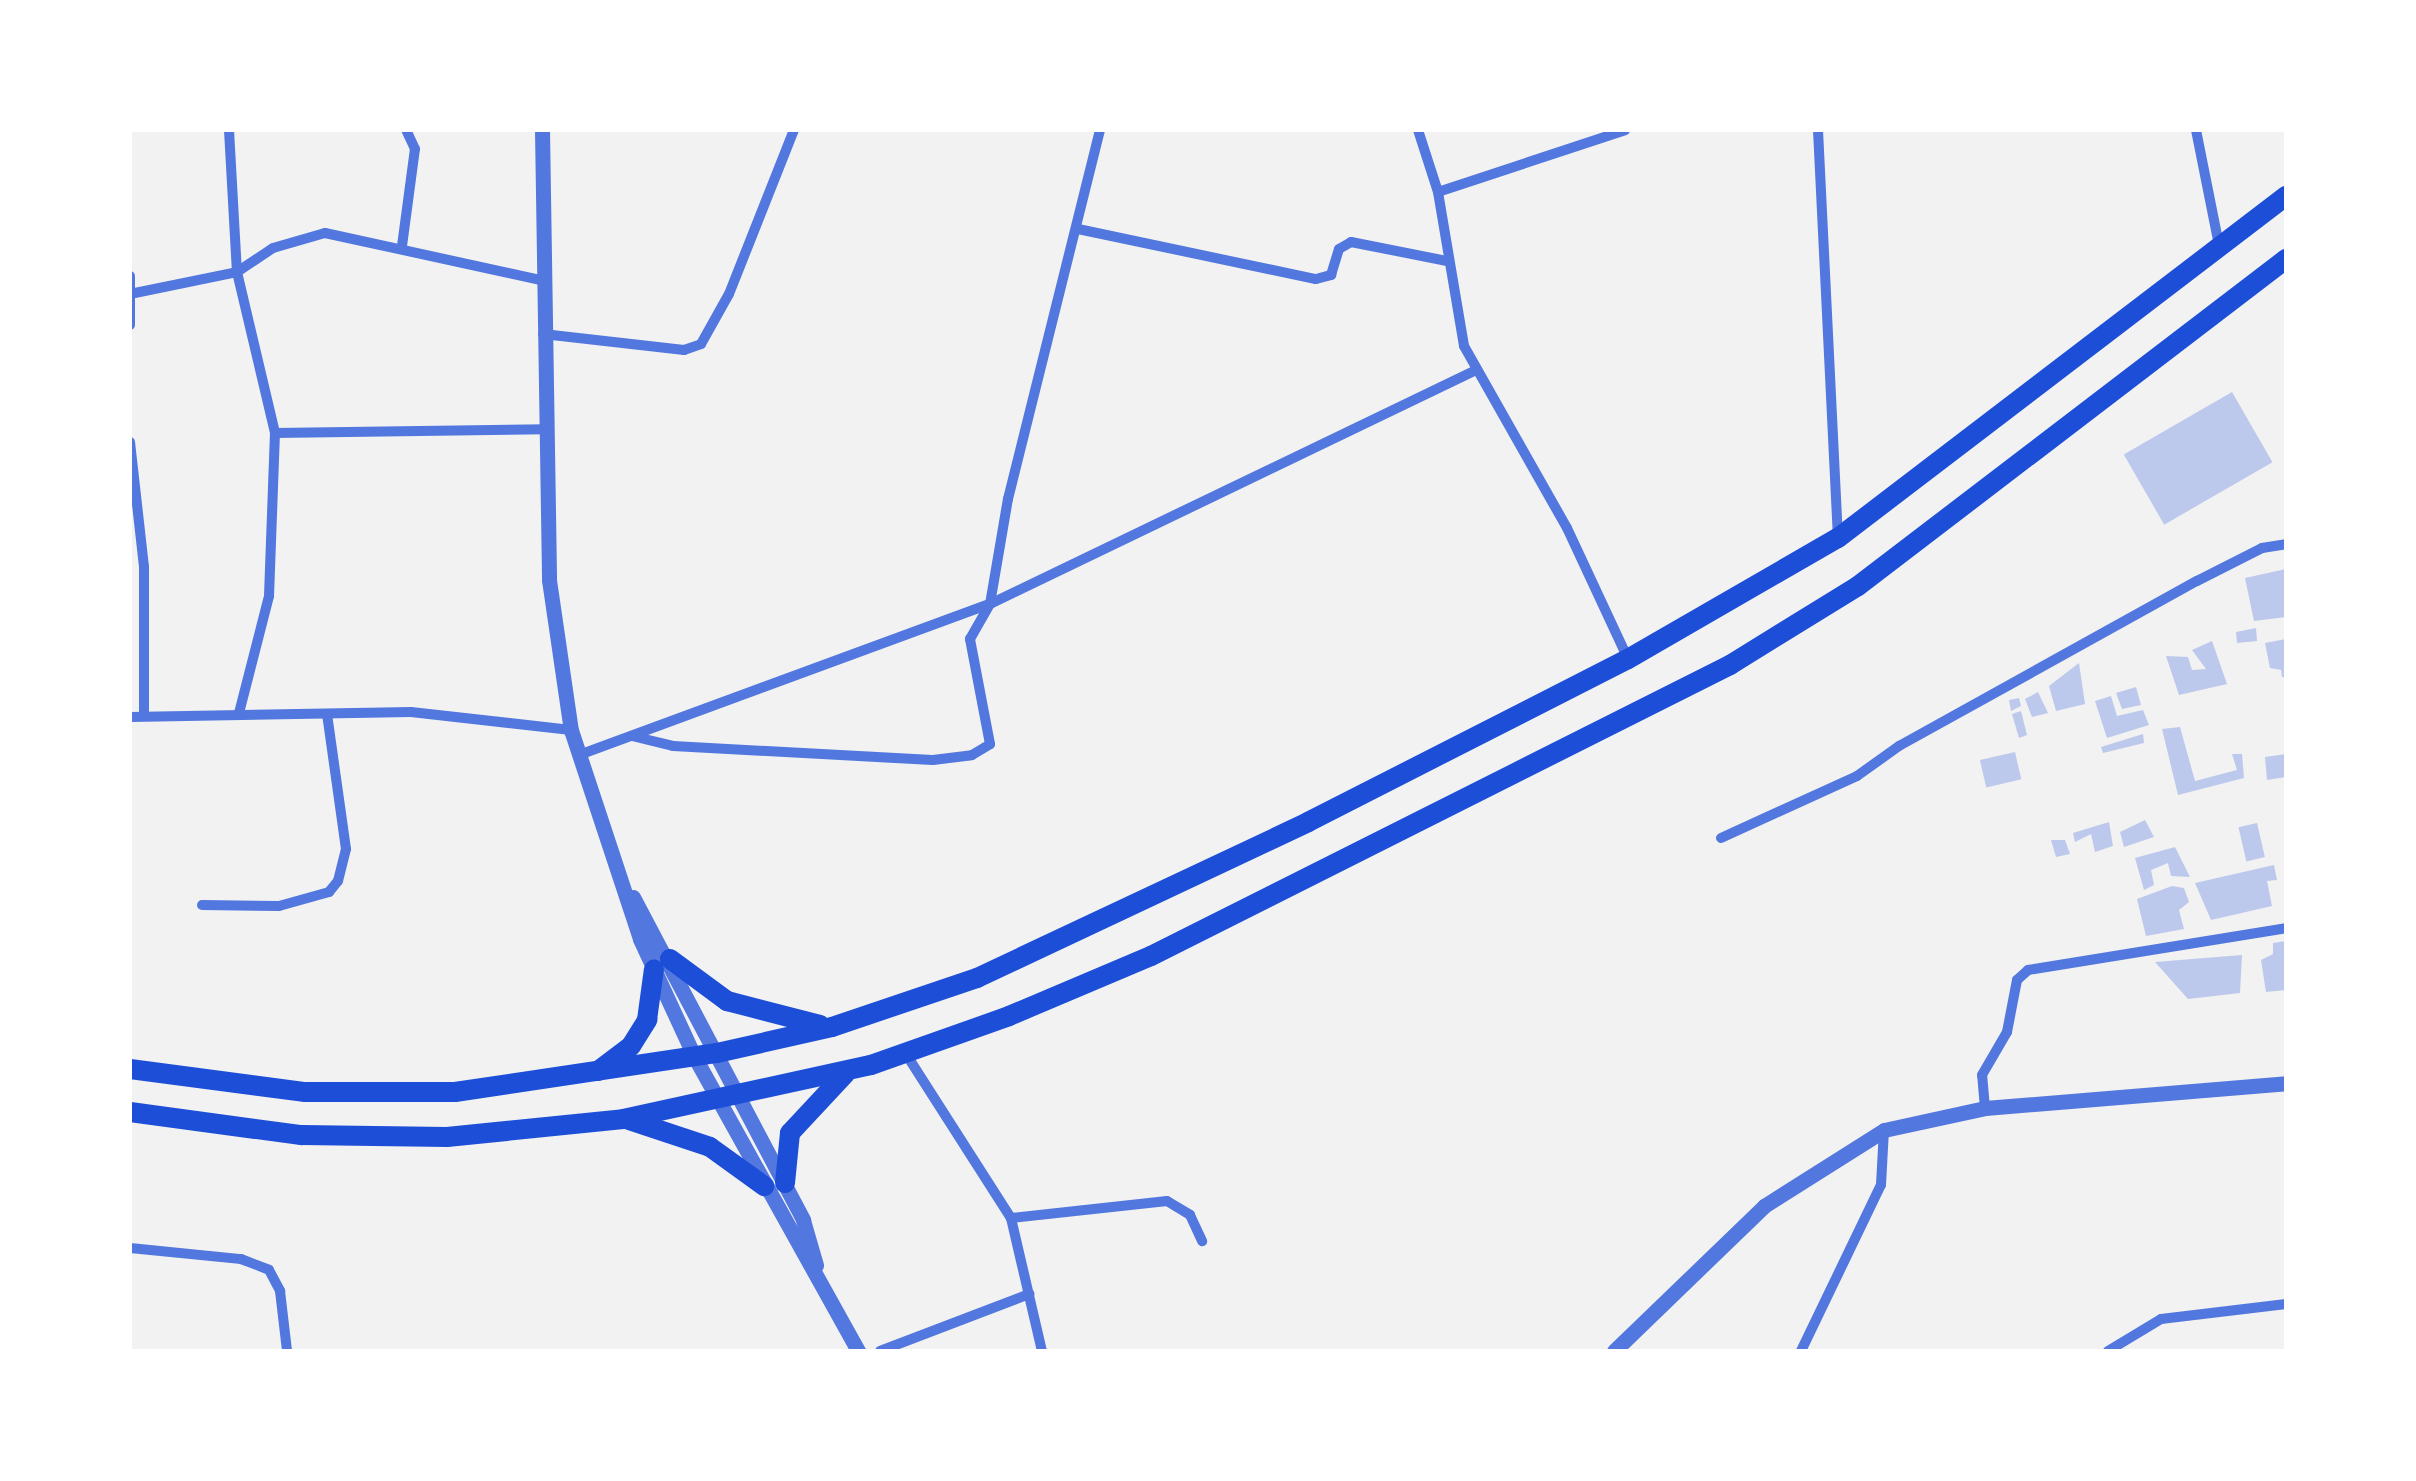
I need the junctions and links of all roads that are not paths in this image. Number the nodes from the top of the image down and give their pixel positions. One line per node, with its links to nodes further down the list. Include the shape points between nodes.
1 (229, 130): 17 (street)
2 (406, 130): 14 (street, via 415,150)
3 (542, 130): 19 (street)
4 (794, 130): 22 (street, via 730,294 701,344 684,350)
5 (1100, 130): 12 (street)
6 (1418, 130): 10 (street)
7 (1625, 130): 10 (street)
8 (1818, 130): 27 (street)
9 (2196, 130): 13 (street)
10 (1438, 192): 15 (street)
11 (2286, 196): 13 (main road)
12 (1078, 229): 15 (street, via 1316,279 1332,275 1339,249 1351,242); 30 (street, via 1034,387)
13 (2219, 245): 27 (main road)
14 (402, 246): 17 (street, via 325,233 274,248); 19 (street)
15 (1446, 260): 23 (street, via 1464,346)
16 (2286, 260): 45 (main road, via 1858,586 1730,664 1151,956)
17 (237, 272): 20 (street); 25 (street)
18 (130, 276): 20 (street)
19 (541, 280): 22 (street)
20 (132, 294): 21 (street)
21 (130, 325)
22 (541, 334): 24 (street)
23 (1476, 370): 30 (street); 31 (street, via 1567,528)
24 (546, 430): 25 (street); 36 (street, via 549,580)
25 (274, 433): 32 (street, via 269,596)
26 (130, 442): 28 (street)
27 (1838, 538): 31 (main road)
28 (135, 541): 34 (street)
29 (2286, 544): 39 (street, via 2262,548 2162,599 1857,776)
30 (990, 604): 37 (street); 37 (street, via 970,645 992,739 972,755 863,757 674,746)
31 (1628, 659): 43 (main road, via 1308,822 977,978)
32 (239, 713): 33 (street); 34 (street)
33 (327, 714): 36 (street, via 481,716); 40 (street, via 346,849 338,881 329,892 279,906)
34 (144, 716): 35 (street)
35 (130, 717)
36 (571, 730): 38 (street)
37 (632, 736): 38 (street)
38 (580, 755): 42 (street, via 622,881)
39 (1721, 838)
40 (202, 905)
41 (2286, 928): 53 (street, via 2028,970 2017,980 2008,1032 1982,1075)
42 (662, 964): 43 (main road, via 728,1001); 44 (street); 46 (street); 49 (main road, via 640,1032)
43 (832, 1027): 44 (main road)
44 (717, 1053): 46 (main road); 51 (street)
45 (906, 1054): 48 (main road); 58 (street)
46 (694, 1056): 49 (main road); 52 (street)
47 (130, 1070): 49 (main road, via 324,1092 455,1092)
48 (849, 1070): 51 (main road); 57 (main road, via 803,1112)
49 (594, 1073)
50 (2286, 1083): 53 (street)
51 (740, 1096): 52 (main road); 57 (street)
52 (718, 1101): 55 (main road); 57 (street)
53 (1984, 1108): 56 (street)
54 (130, 1112): 55 (main road, via 301,1134 448,1136)
55 (622, 1118): 57 (main road, via 710,1147)
56 (1884, 1130): 67 (street, via 1764,1206); 68 (street, via 1881,1185)
57 (774, 1185): 64 (street)
58 (1012, 1218): 59 (street, via 1167,1201 1190,1215); 61 (street)
59 (1202, 1241)
60 (130, 1248): 63 (street, via 241,1259 269,1270 280,1291)
61 (1029, 1294): 65 (street); 66 (street)
62 (2286, 1304): 69 (street, via 2161,1319)
63 (287, 1351)
64 (858, 1351)
65 (880, 1351)
66 (1042, 1351)
67 (1614, 1351)
68 (1801, 1351)
69 (2108, 1351)

